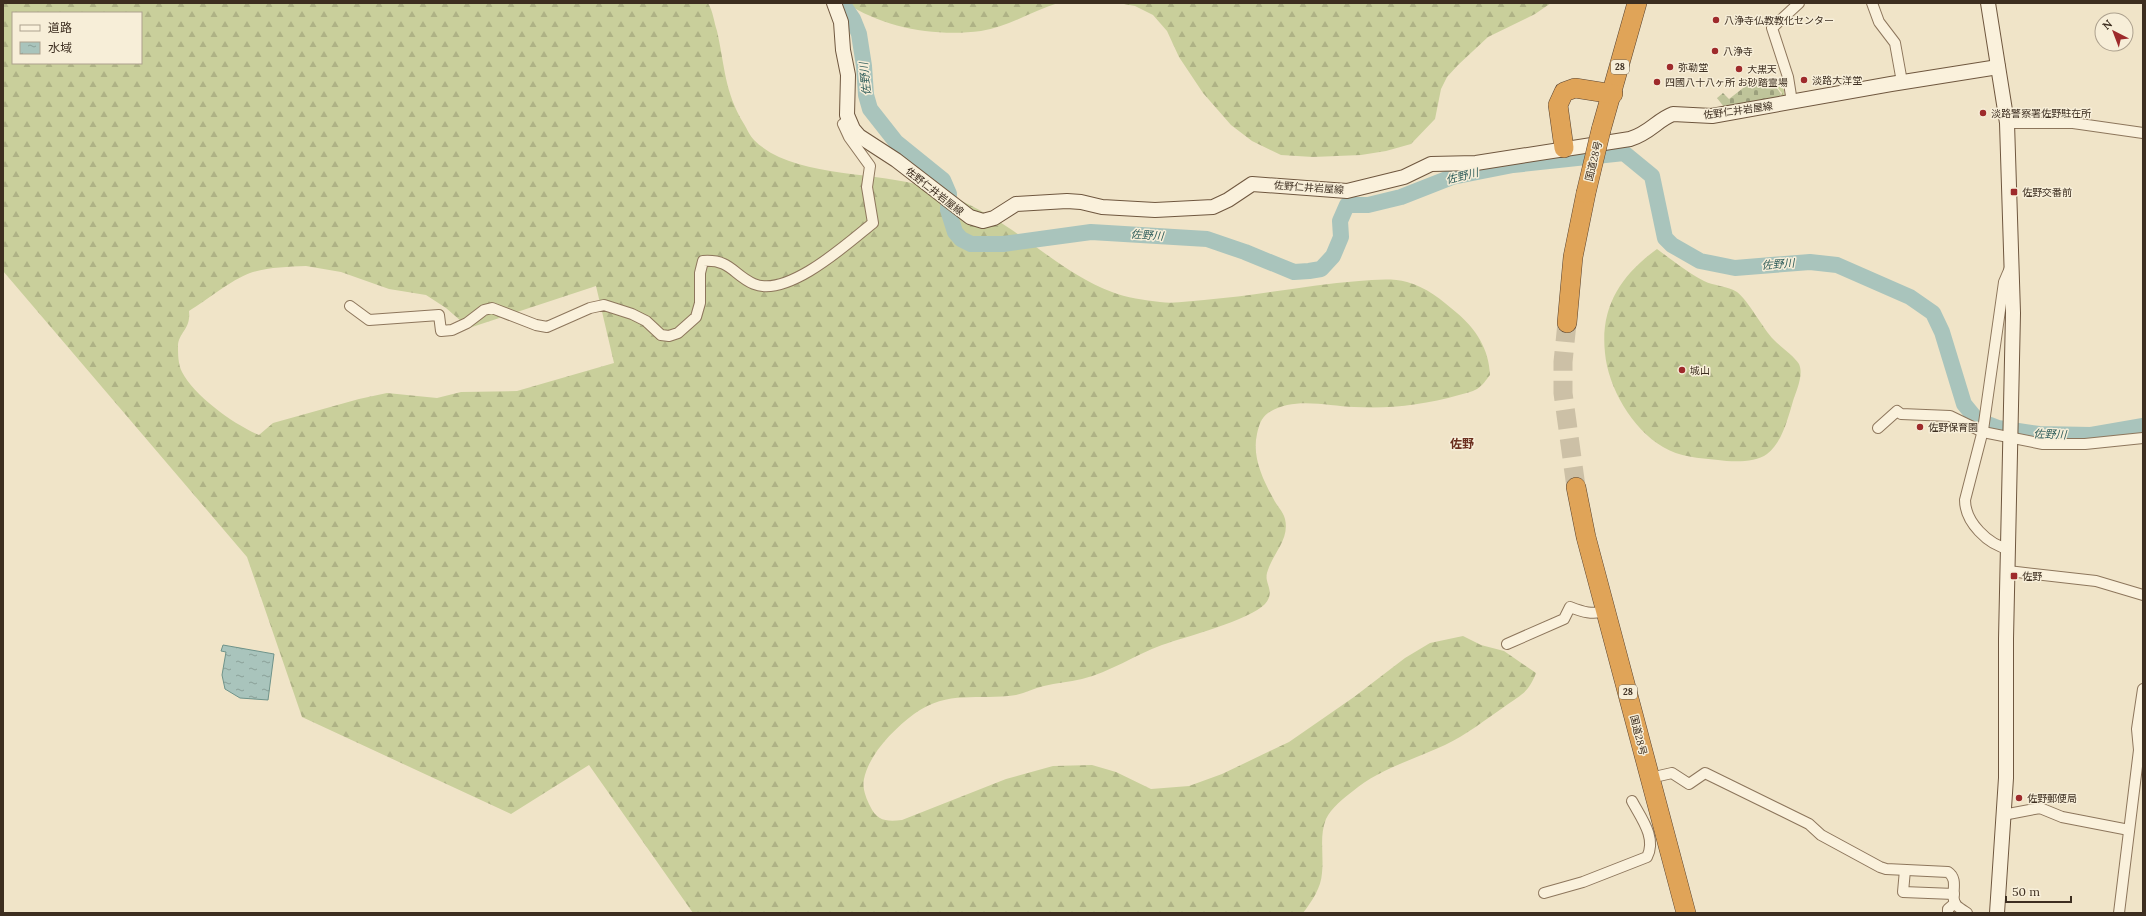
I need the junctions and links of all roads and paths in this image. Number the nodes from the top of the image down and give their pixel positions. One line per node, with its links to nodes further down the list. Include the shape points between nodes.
1 (834, 3): 10 (main road, via 841,22 848,75)
2 (1637, 3): 8 (highway, 国道28号 / 28)
3 (1799, 3): 9 (street, via 1772,28 1788,77)
4 (1872, 3): 7 (street, via 1879,22 1895,43)
5 (1988, 3): 6 (main road)
6 (1998, 67): 7 (main road, 佐野仁井岩屋線); 11 (main road)
7 (1902, 82): 9 (main road, 佐野仁井岩屋線)
8 (1613, 94): 13 (highway, via 1575,88 1564,92 1558,105); 16 (highway, 国道28号 / 28, bridge, via 1601,130 1572,258)
9 (1792, 102): 13 (main road, 佐野仁井岩屋線, via 1712,116 1673,114 1643,135)
10 (848, 120): 13 (main road, 佐野仁井岩屋線, via 859,136 896,160 970,217 983,221 996,217 1016,204 1068,201 1102,207 1155,210 1213,207 1252,184 1357,190 1404,177 1431,164 1476,163); 15 (street, via 843,124 849,137 870,166 867,187 873,223 806,274 787,282 757,285 717,260 703,261 700,273 700,303 696,317 678,333 670,336 661,335 646,321 632,314 604,305 590,308 547,327 492,308 484,310 467,323 452,330 441,331 439,315 369,320)
11 (2006, 123): 12 (street, via 2073,123); 14 (main road)
12 (2143, 133)
13 (1564, 148)
14 (2013, 259): 18 (street, via 2004,282); 19 (main road)
15 (350, 306)
16 (1566, 323)
17 (1878, 428): 18 (street, via 1897,411 1901,414 1950,416)
18 (1983, 431): 19 (street); 22 (street, via 1965,506 1974,525 1997,546)
19 (2011, 438): 20 (street, via 2058,445); 22 (main road)
20 (2143, 438)
21 (1576, 487): 25 (highway, 国道28号 / 28)
22 (2009, 549): 23 (main road)
23 (2008, 572): 24 (street, via 2096,581); 30 (main road)
24 (2143, 595)
25 (1606, 611): 26 (street, via 1586,613 1570,607 1564,619); 28 (highway, 国道28号 / 28)
26 (1507, 644)
27 (2143, 689): 31 (street, via 2137,738 2139,750)
28 (1650, 778): 32 (street, via 1672,774 1689,784 1705,773 1809,824 1821,835 1880,867); 35 (highway, 国道28号 / 28)
29 (1632, 801): 33 (street, via 1651,838 1647,857 1582,882)
30 (2004, 815): 31 (street, via 2040,808 2062,817); 38 (main road)
31 (2129, 830): 39 (street)
32 (1905, 870): 34 (street, via 1948,872 1953,877); 34 (street, via 1903,892)
33 (1544, 893)
34 (1955, 898): 36 (street); 37 (street)
35 (1684, 905)
36 (1948, 913)
37 (1967, 913)
38 (1997, 913)
39 (2119, 913)

